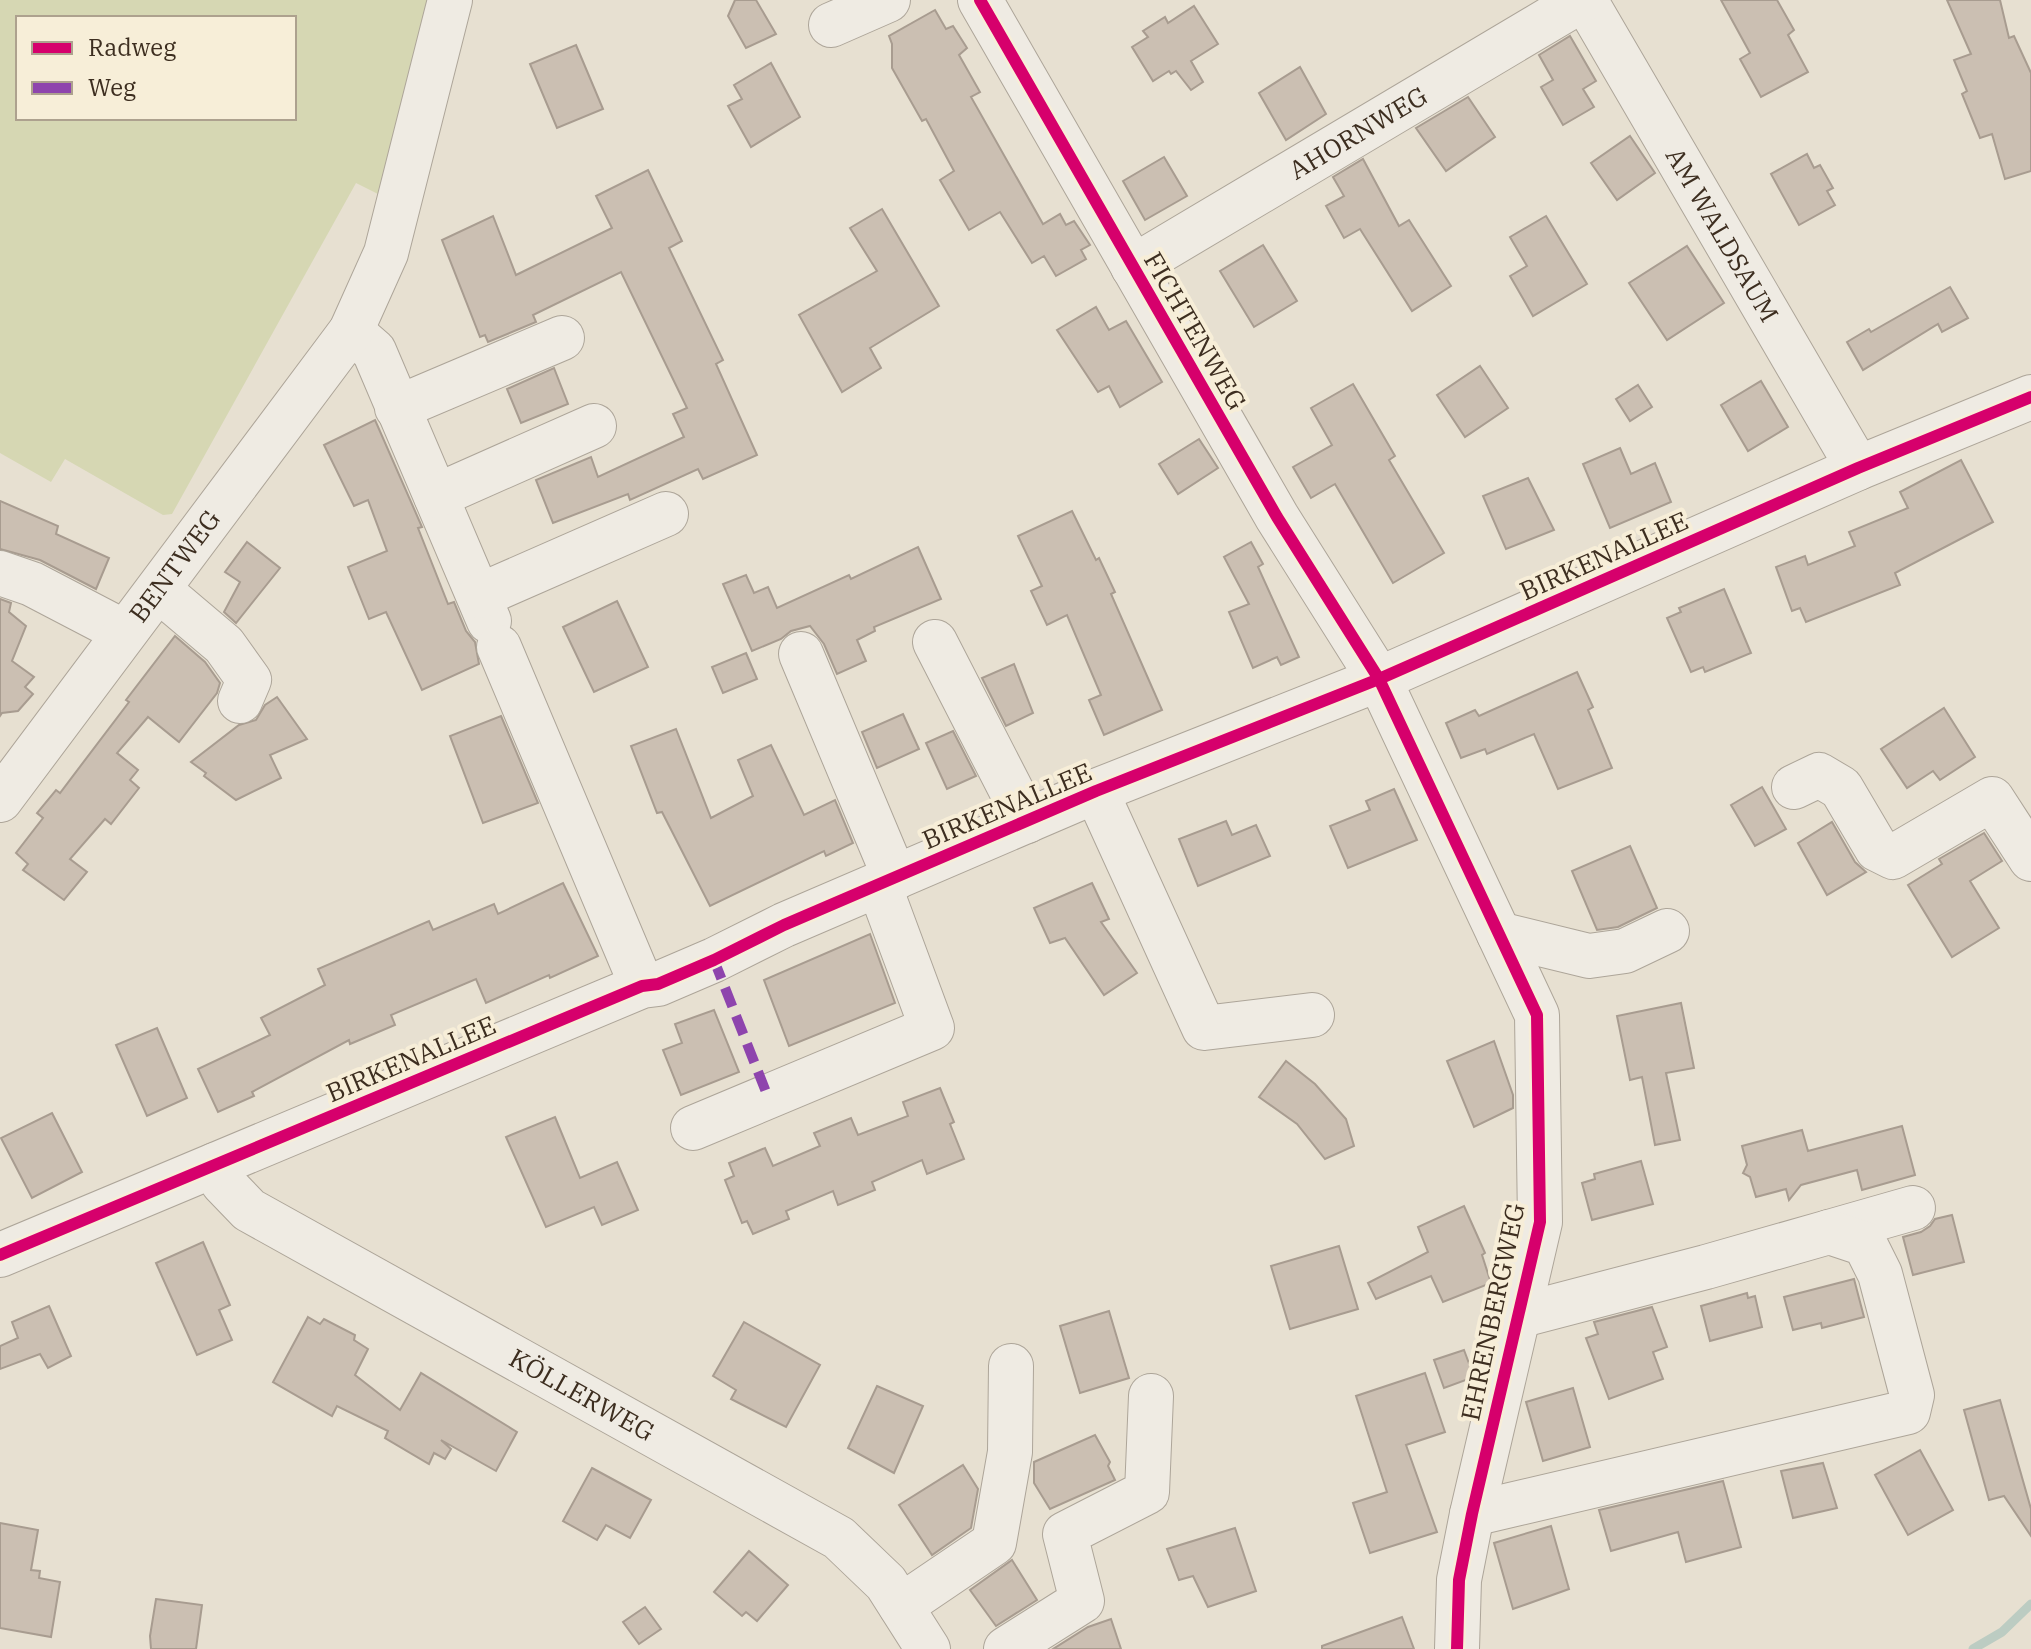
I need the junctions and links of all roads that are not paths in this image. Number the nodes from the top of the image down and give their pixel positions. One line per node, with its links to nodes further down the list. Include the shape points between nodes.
1 (450, 0): 7 (street, BENTWEG, via 386,253)
2 (888, 0): 5 (street)
3 (980, 0): 6 (street, FICHTENWEG)
4 (1584, 0): 6 (street, AHORNWEG); 12 (street, AM WALDSAUM)
5 (831, 25)
6 (1133, 267): 21 (street, FICHTENWEG, via 1277,517)
7 (351, 331): 10 (street, via 374,351); 16 (street, BENTWEG)
8 (562, 338): 10 (street)
9 (2031, 397): 12 (street, BIRKENALLEE)
10 (397, 408): 13 (street)
11 (594, 426): 13 (street)
12 (1858, 468): 21 (street, BIRKENALLEE)
13 (436, 496): 17 (street)
14 (666, 514): 17 (street)
15 (0, 573): 18 (street)
16 (159, 590): 18 (street, BENTWEG); 22 (street, via 224,645 249,680)
17 (489, 621): 31 (street)
18 (124, 632): 23 (street, BENTWEG)
19 (935, 642): 26 (street)
20 (801, 654): 28 (street)
21 (1379, 679): 25 (street, BIRKENALLEE); 30 (street, EHRENBERGWEG)
22 (240, 701)
23 (8, 775)
24 (1794, 787): 27 (street, via 1819,775 1841,788 1877,849 1893,857 1992,799)
25 (1096, 791): 26 (street, BIRKENALLEE); 32 (street, via 1204,1028)
26 (1027, 821): 28 (street, BIRKENALLEE)
27 (2031, 859)
28 (887, 881): 31 (street, BIRKENALLEE, via 658,984); 33 (street, via 932,1028)
29 (1667, 931): 30 (street, via 1625,951 1589,956)
30 (1499, 934): 38 (street, EHRENBERGWEG, via 1537,1015 1540,1222)
31 (642, 986): 34 (street, BIRKENALLEE)
32 (1312, 1015)
33 (693, 1128)
34 (215, 1165): 37 (street, BIRKENALLEE); 42 (street, KÖLLERWEG, via 223,1183 249,1210 839,1538 886,1583)
35 (1913, 1208): 36 (street, EHRENBERGWEG)
36 (1828, 1222): 38 (street, EHRENBERGWEG); 41 (street, via 1865,1244 1880,1274 1912,1395 1908,1412)
37 (0, 1255)
38 (1520, 1306): 41 (street, EHRENBERGWEG)
39 (1011, 1366): 42 (street, via 1010,1452 994,1543)
40 (1151, 1396): 44 (street, via 1147,1492 1065,1534 1082,1601)
41 (1472, 1514): 45 (street, EHRENBERGWEG, via 1459,1580)
42 (901, 1606): 43 (street, KÖLLERWEG)
43 (928, 1649)
44 (1006, 1649)
45 (1457, 1649)

